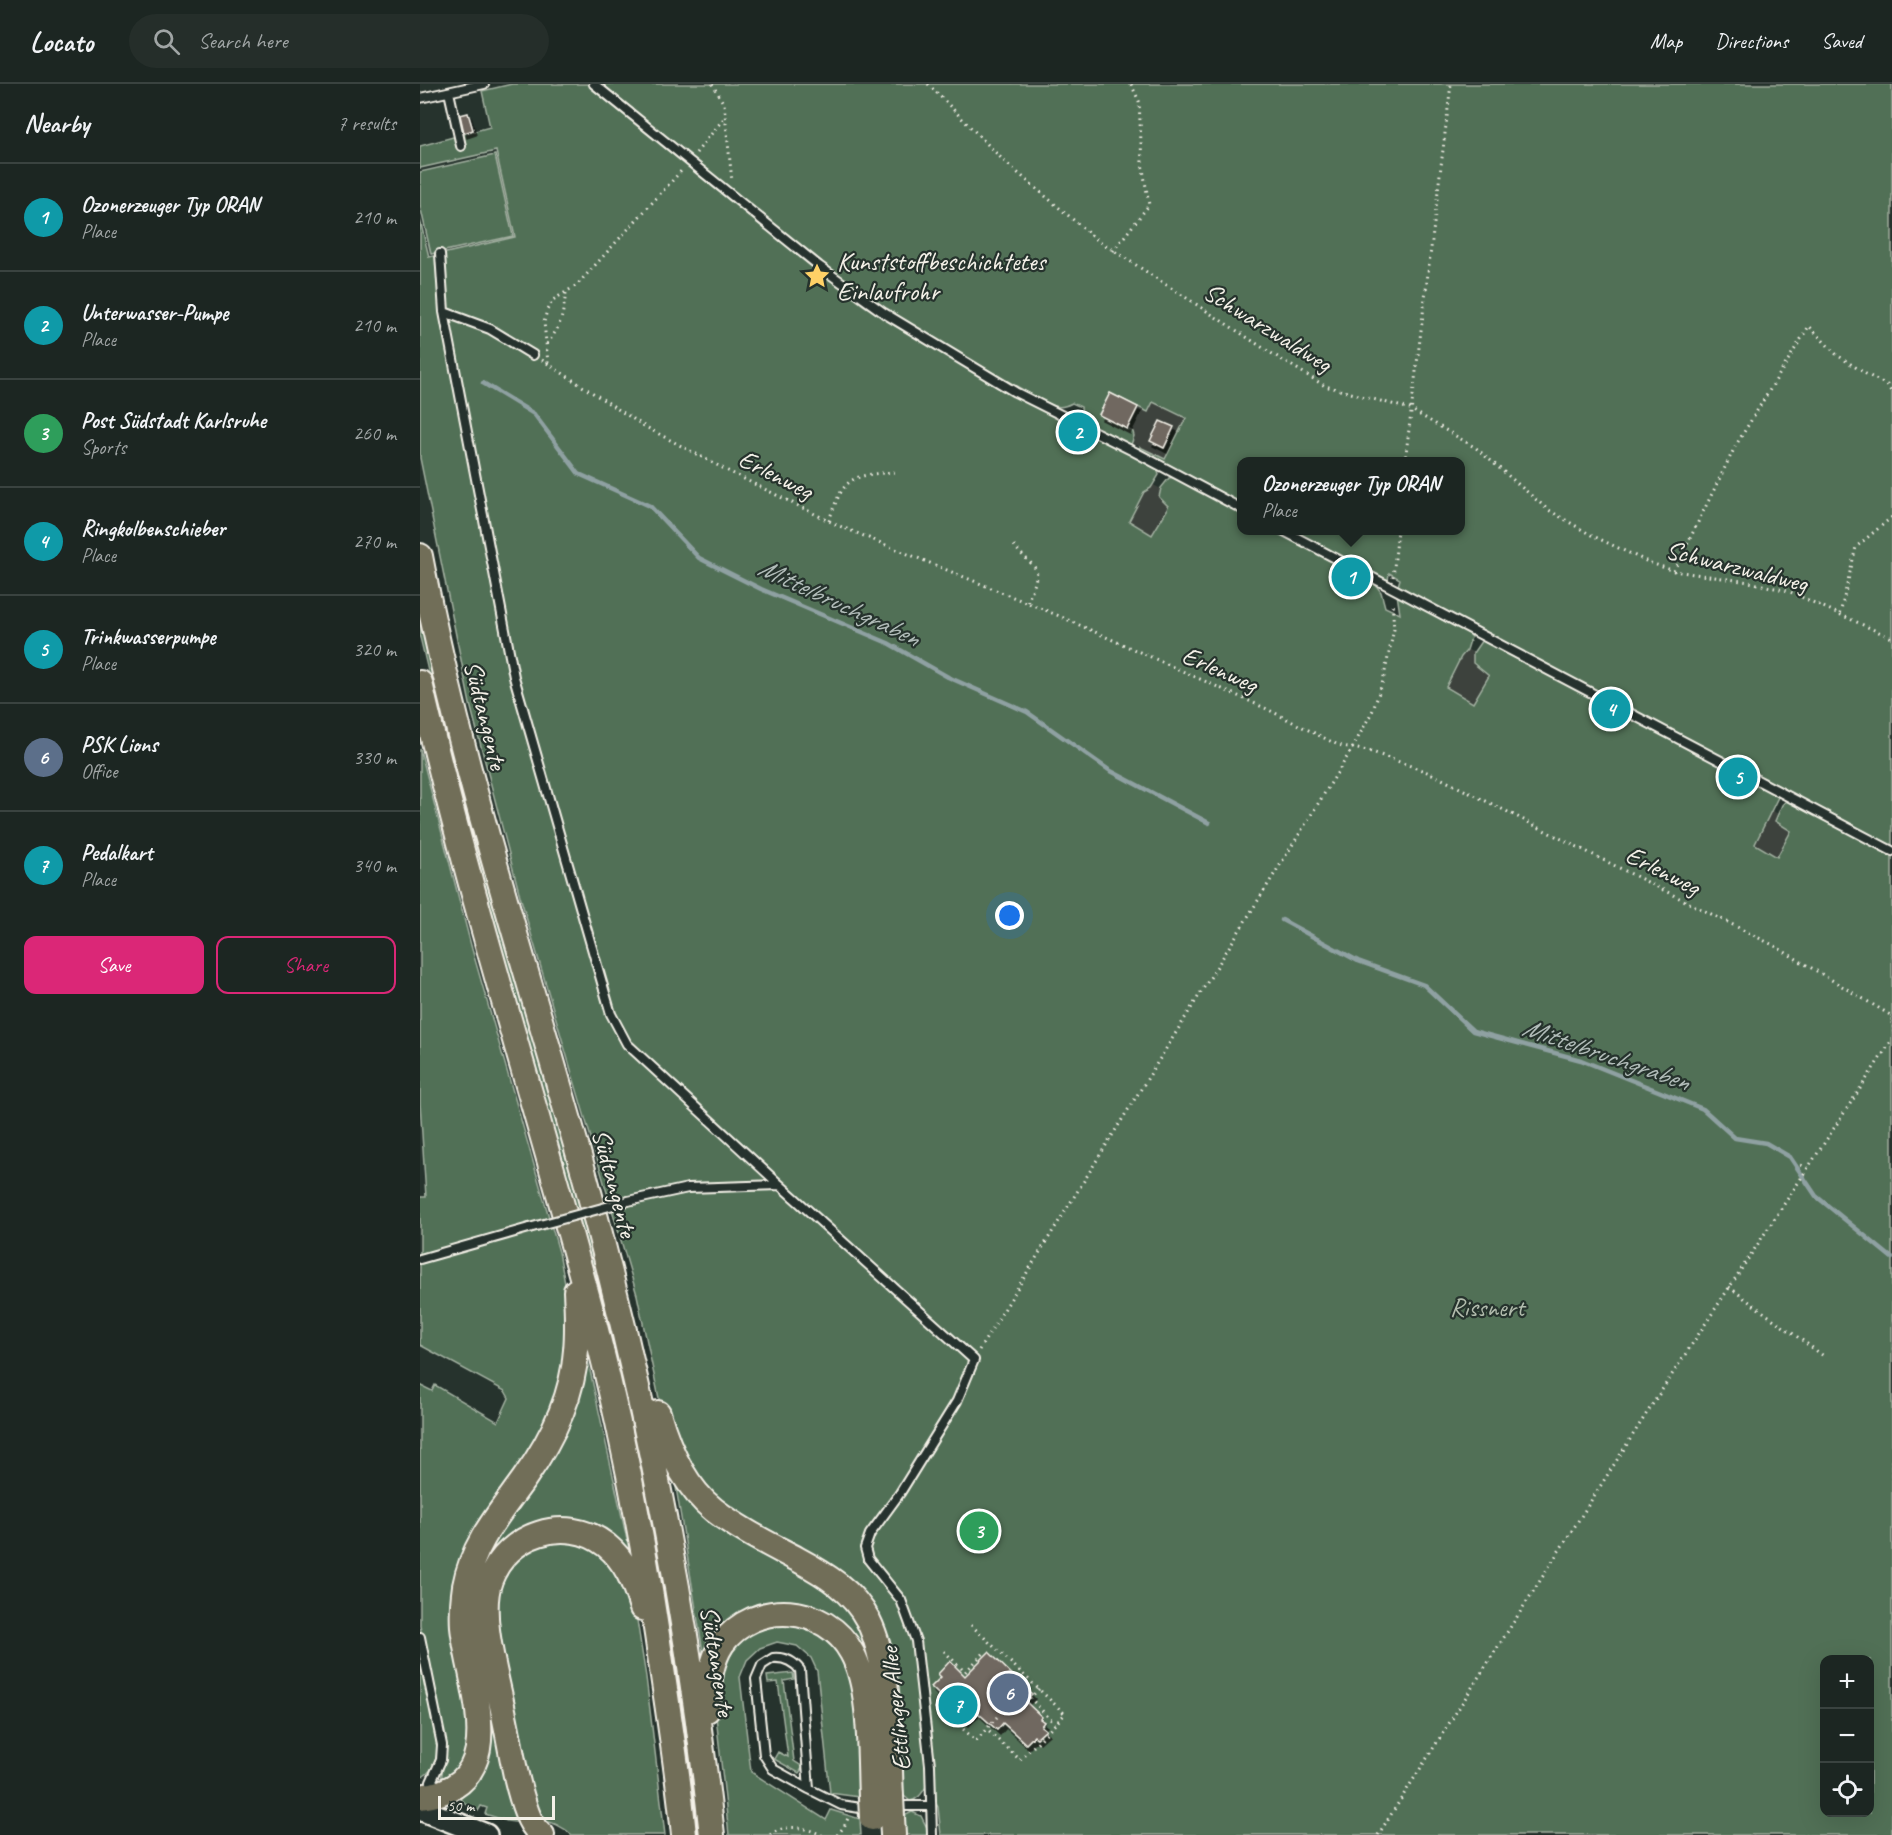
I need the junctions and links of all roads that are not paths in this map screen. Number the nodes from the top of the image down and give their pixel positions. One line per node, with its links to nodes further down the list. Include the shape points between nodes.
1 (484, 84): 3 (lane)
2 (594, 84): 9 (lane, via 819,266 884,313 1015,392)
3 (449, 92): 4 (lane); 5 (lane)
4 (420, 98)
5 (460, 146)
6 (440, 254): 7 (lane)
7 (444, 312): 8 (lane, via 490,329); 14 (lane, via 514,677 611,1014 627,1044)
8 (533, 355)
9 (1237, 506)
10 (1290, 535): 13 (lane)
11 (420, 556): 17 (highway, Südtangente, via 466,758 585,1179)
12 (420, 683): 15 (highway)
13 (1892, 850)
14 (780, 1185): 16 (lane, bridge, via 688,1188 628,1200); 23 (lane, Ettlinger Allee, via 974,1360 957,1401 870,1534 865,1548 868,1559 901,1600 916,1641 930,1765)
15 (576, 1258): 19 (highway, via 619,1427); 22 (highway, via 576,1350 562,1414 524,1480 485,1534 468,1573 463,1627 478,1705 478,1755 465,1777 454,1786)
16 (420, 1259)
17 (633, 1365): 20 (highway, Südtangente, via 677,1578); 25 (highway, via 658,1410 665,1439 679,1466 712,1509 830,1578 855,1601 867,1619 882,1660)
18 (420, 1637): 22 (lane, via 442,1745)
19 (658, 1639): 27 (highway, via 621,1559 588,1535 563,1529 532,1536 517,1544 495,1568 487,1591 487,1628 519,1787 529,1817); 28 (highway)
20 (703, 1751): 25 (highway, via 710,1677 722,1645 738,1628 759,1617 779,1612 806,1615 839,1634 858,1663); 29 (highway, Südtangente)
21 (809, 1789): 21 (lane, via 800,1670 789,1660 773,1658 762,1665 756,1679 764,1755 773,1769); 25 (lane, via 841,1805)
22 (432, 1790)
23 (930, 1806): 25 (lane); 30 (lane, Ettlinger Allee)
24 (420, 1809): 26 (main road)
25 (879, 1813)
26 (486, 1835)
27 (542, 1835)
28 (684, 1835)
29 (712, 1835)
30 (932, 1835)

